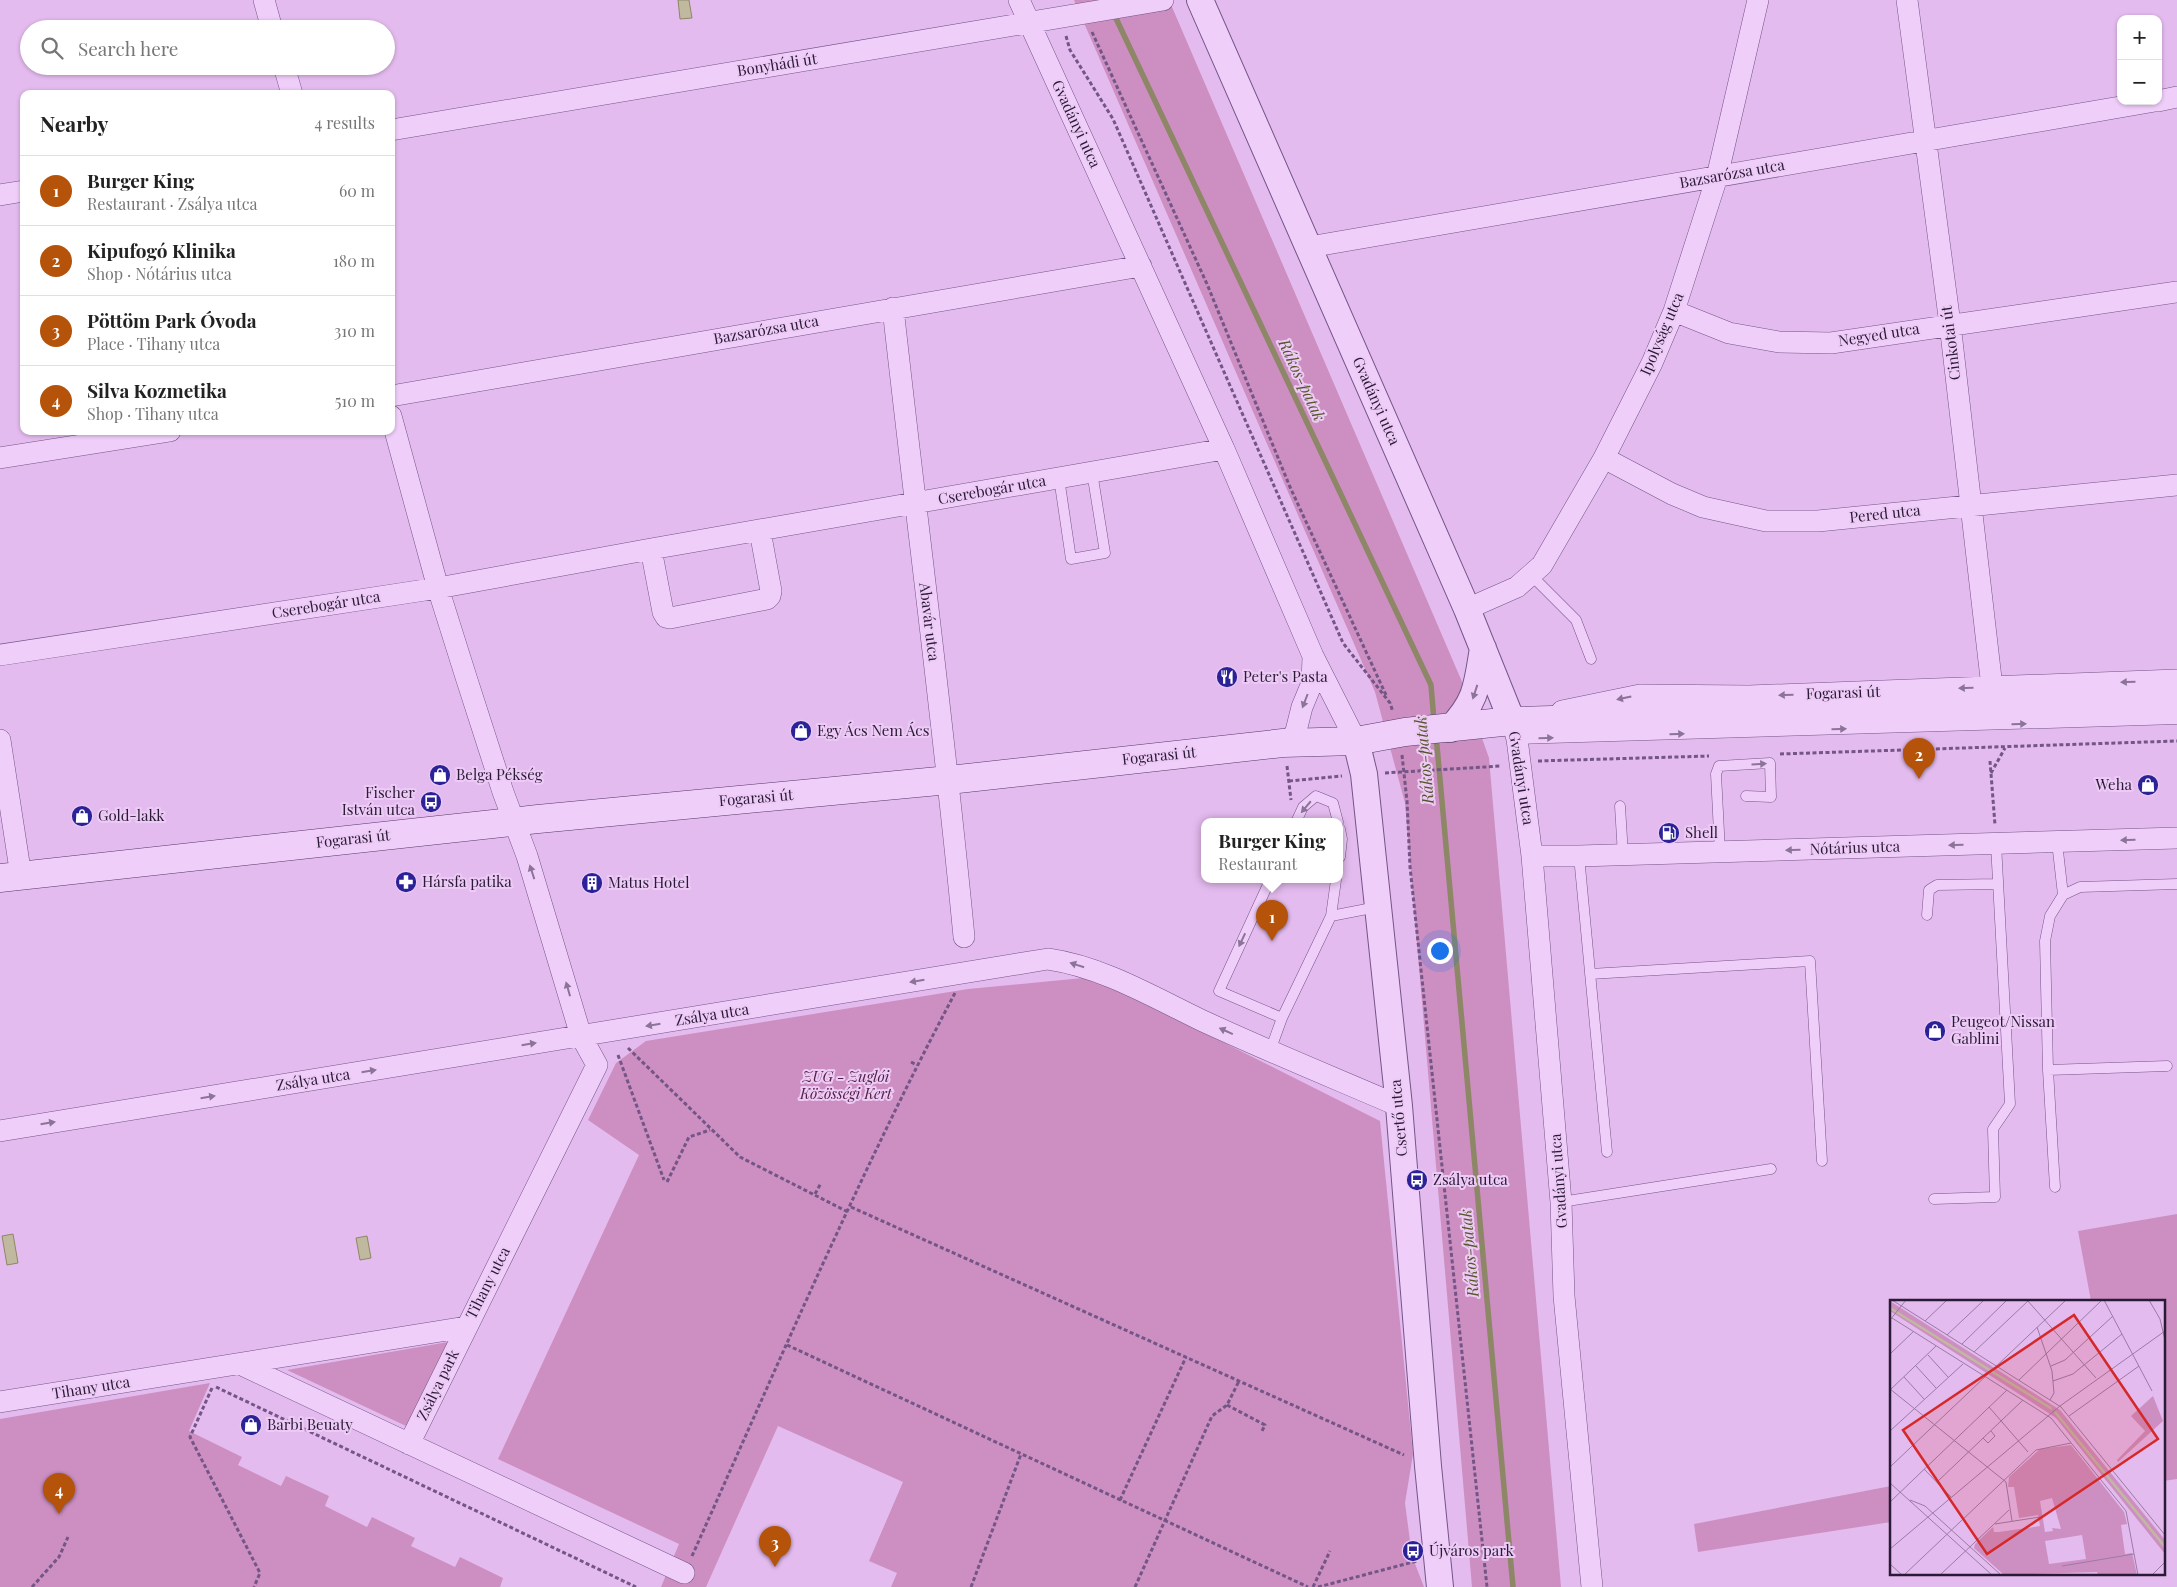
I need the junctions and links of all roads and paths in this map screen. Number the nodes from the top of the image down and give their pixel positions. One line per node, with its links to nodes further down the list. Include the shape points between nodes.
1 (264, 0): 9 (street)
2 (1019, 0): 10 (street, Gvadányi utca)
3 (1200, 0): 21 (street, Gvadányi utca)
4 (1758, 0): 18 (street, Ipolyság utca)
5 (1906, 0): 17 (street, Cinkotai út)
6 (1158, 1): 7 (street, Bonyhádi út)
7 (1089, 13): 8 (street, Bonyhádi út); 49 (path, via 1290,487)
8 (1060, 17): 10 (street, Bonyhádi út); 49 (path, via 1070,50 1113,119 1343,643)
9 (270, 20)
10 (1030, 23): 16 (street, Bonyhádi út); 22 (street, Gvadányi utca)
11 (287, 75): 12 (street)
12 (291, 90)
13 (2177, 98): 14 (street, Bazsarózsa utca)
14 (2162, 100)
15 (2134, 105): 17 (street, Bazsarózsa utca)
16 (395, 129)
17 (1925, 141): 18 (street, Bazsarózsa utca); 26 (street, Cinkotai út)
18 (1717, 177): 21 (street, Bazsarózsa utca); 25 (street, Ipolyság utca)
19 (20, 192): 20 (street)
20 (0, 195)
21 (1309, 247): 42 (street, Gvadányi utca)
22 (1142, 266): 24 (street, Bazsarózsa utca); 30 (street, Gvadányi utca)
23 (2177, 292): 26 (street, Negyed utca)
24 (893, 308): 27 (street, Bazsarózsa utca); 36 (street, Abavár utca)
25 (1674, 311): 26 (street, Negyed utca, via 1729,333 1779,342 1831,343); 32 (street, Ipolyság utca)
26 (1950, 324): 37 (street, Cinkotai út)
27 (395, 395)
28 (395, 431): 41 (street)
29 (145, 435): 31 (street)
30 (1224, 449): 33 (street, Cserebogár utca); 45 (street, Gvadányi utca)
31 (0, 458)
32 (1604, 458): 37 (street, Pered utca, via 1703,507 1766,521 1818,521); 40 (street, Ipolyság utca, via 1542,565)
33 (1092, 472): 34 (street, Cserebogár utca); 34 (lane, via 1105,553 1071,559)
34 (1059, 478): 36 (street, Cserebogár utca)
35 (2177, 485): 37 (street, Pered utca)
36 (915, 504): 38 (street, Cserebogár utca); 67 (street, Abavár utca)
37 (1970, 505): 48 (street, Cinkotai út)
38 (760, 531): 39 (street, Cserebogár utca); 39 (street, via 770,596 761,601 670,618 663,612)
39 (651, 549): 41 (street, Cserebogár utca)
40 (1531, 575): 42 (street, Ipolyság utca, via 1517,587); 46 (lane, via 1576,620)
41 (438, 588): 44 (street, Cserebogár utca); 74 (street)
42 (1467, 609): 43 (street, Gvadányi utca)
43 (1484, 647): 52 (street, one-way to 52, via 1472,702); 53 (street, Gvadányi utca)
44 (0, 655)
45 (1313, 656): 56 (street, Gvadányi utca); 58 (street, one-way to 58, via 1312,683 1296,731)
46 (1591, 659)
47 (2177, 680): 48 (street, Fogarasi út, one-way to 48)
48 (1992, 687): 53 (street, Fogarasi út, one-way to 53, via 1749,696 1640,695)
49 (1390, 703): 54 (path)
50 (2177, 703): 53 (main road, Fogarasi út)
51 (2177, 719): 53 (lane, one-way to 51)
52 (1450, 729): 53 (main road, Fogarasi út); 54 (main road, Fogarasi út)
53 (1515, 730): 63 (street, Gvadányi utca)
54 (1402, 733): 56 (main road, Fogarasi út); 142 (path, via 1411,877)
55 (0, 740): 82 (street)
56 (1356, 741): 58 (main road, Fogarasi út); 65 (street, Csertő utca)
57 (2177, 741): 59 (path)
58 (1286, 743): 67 (main road, Fogarasi út); 68 (path)
59 (2005, 748): 60 (path); 66 (path)
60 (1779, 754)
61 (1711, 756): 63 (path)
62 (1990, 761): 66 (path)
63 (1529, 763): 64 (path); 80 (street, Gvadányi utca)
64 (1412, 772)
65 (1364, 774): 68 (path); 88 (street, Csertő utca)
66 (1991, 774): 77 (path)
67 (949, 780): 74 (main road, Fogarasi út); 91 (street, Abavár utca)
68 (1289, 781): 71 (path)
69 (1746, 796): 78 (lane, one-way to 69, via 1722,797 1716,774 1719,766 1770,763 1771,797)
70 (1620, 806): 79 (lane)
71 (1292, 809)
72 (1298, 818): 73 (lane, one-way to 72, via 1333,803 1316,796 1303,807)
73 (1337, 818)
74 (514, 822): 82 (main road, Fogarasi út); 95 (street, one-way to 74)
75 (2177, 838): 76 (street, Nótárius utca, one-way to 76)
76 (2057, 842): 77 (street, Nótárius utca); 87 (lane)
77 (1996, 844): 78 (street, Nótárius utca, one-way to 78); 85 (lane)
78 (1720, 852): 79 (street, Nótárius utca)
79 (1623, 855): 81 (street, Nótárius utca)
80 (1532, 856): 81 (street, Nótárius utca); 113 (street, Gvadányi utca)
81 (1579, 856): 93 (lane)
82 (10, 877)
83 (1269, 883): 94 (lane, one-way to 94, via 1219,991)
84 (1336, 883): 90 (lane)
85 (1998, 884): 89 (lane, via 1937,885 1929,890); 112 (lane, via 2010,1104 1993,1129 1995,1197)
86 (2177, 884): 87 (lane, via 2080,887)
87 (2063, 895): 102 (lane, via 2050,916 2045,941)
88 (1377, 906): 90 (lane); 103 (street, Csertő utca)
89 (1927, 915)
90 (1331, 916): 94 (lane)
91 (964, 936)
92 (960, 974): 95 (street, Zsálya utca, one-way to 95); 97 (street, Zsálya utca, one-way to 92, via 1069,962 1048,959); 100 (path, via 957,990)
93 (1590, 974): 106 (lane); 107 (lane, via 1810,961)
94 (1282, 1018): 97 (lane)
95 (581, 1036): 105 (street, Zsálya utca, one-way to 95); 116 (street, Tihany utca, via 597,1065)
96 (625, 1046): 104 (path)
97 (1270, 1050): 103 (street, Zsálya utca)
98 (618, 1054): 104 (path, via 665,1181 690,1137)
99 (911, 1062): 100 (path)
100 (917, 1065): 114 (path)
101 (2167, 1066): 102 (lane)
102 (2048, 1070): 110 (lane)
103 (1399, 1106): 126 (street, Csertő utca)
104 (710, 1130): 111 (path, via 740,1157)
105 (0, 1131)
106 (1607, 1152)
107 (1822, 1161)
108 (1771, 1168): 113 (lane)
109 (821, 1183): 111 (path)
110 (2055, 1187)
111 (815, 1194): 115 (path)
112 (1934, 1199)
113 (1561, 1202): 143 (street, Gvadányi utca, via 1564,1296)
114 (851, 1207): 115 (path); 118 (path)
115 (848, 1212): 117 (path)
116 (466, 1327): 119 (street, Tihany utca); 124 (street, Zsálya park)
117 (787, 1345): 125 (path); 132 (path)
118 (1186, 1357): 120 (path); 127 (path)
119 (225, 1372): 121 (street, Tihany utca); 124 (street); 134 (path, via 190,1437 260,1573); 135 (path)
120 (1239, 1381): 122 (path); 126 (path)
121 (0, 1402)
122 (1227, 1406): 123 (path, via 1265,1425); 128 (path, via 1212,1416)
123 (1261, 1433)
124 (409, 1444): 132 (street)
125 (1021, 1454): 127 (path); 136 (path)
126 (1428, 1466): 131 (street, Csertő utca)
127 (1120, 1500): 128 (path)
128 (1165, 1521): 137 (path); 138 (path)
129 (68, 1537): 133 (path, via 58,1557)
130 (1330, 1551): 139 (path)
131 (1436, 1555): 140 (path); 141 (street, Csertő utca)
132 (684, 1572)
133 (32, 1587)
134 (254, 1587)
135 (636, 1587)
136 (970, 1587)
137 (1135, 1587)
138 (1308, 1587)
139 (1313, 1587)
140 (1318, 1587)
141 (1440, 1587)
142 (1487, 1587)
143 (1592, 1587)

